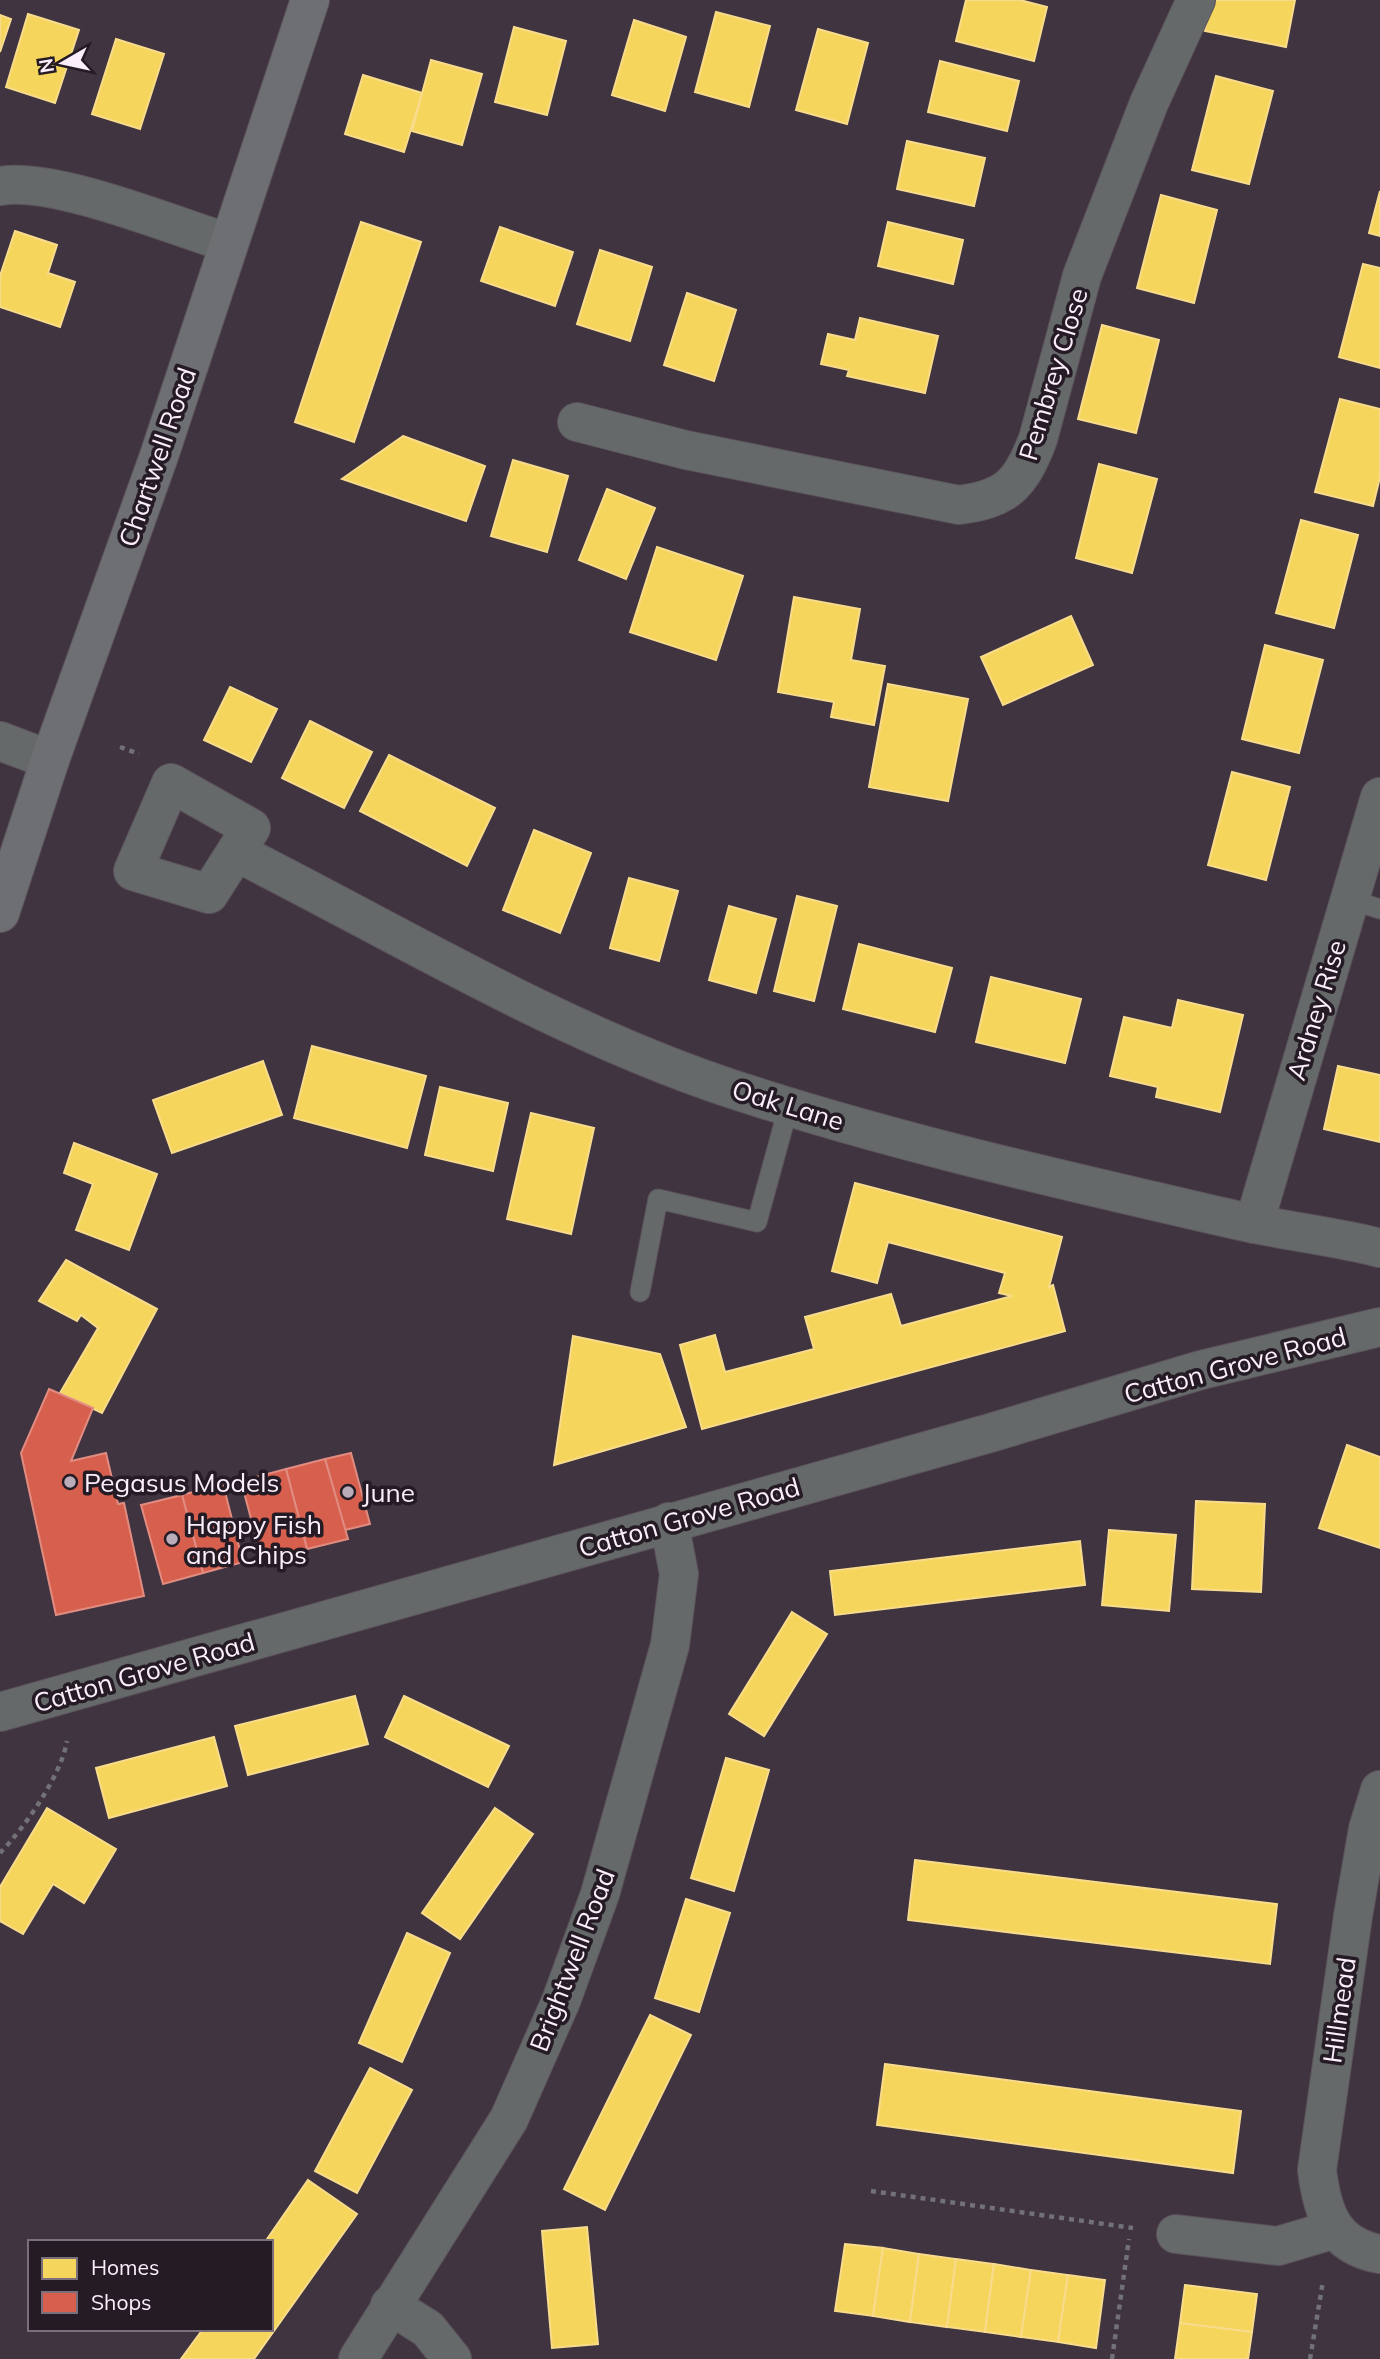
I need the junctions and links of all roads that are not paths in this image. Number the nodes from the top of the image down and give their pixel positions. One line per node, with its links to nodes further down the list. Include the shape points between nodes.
1 (310, 0): 4 (highway, Chartwell Road)
2 (1196, 0): 5 (street, Pembrey Close, via 1149,103 1082,276 1038,439 1013,486 988,501 959,505 686,450)
3 (0, 186): 4 (street, via 66,192)
4 (229, 243): 7 (highway, Chartwell Road, via 159,456)
5 (577, 422)
6 (0, 741): 7 (street)
7 (50, 760): 11 (highway, Chartwell Road)
8 (1380, 797): 10 (street, Ardney Rise)
9 (236, 852): 12 (street, Oak Lane, via 485,984 628,1051)
10 (1364, 904): 13 (street, Ardney Rise)
11 (0, 913)
12 (789, 1105): 13 (street, Oak Lane, via 978,1161); 15 (lane, via 757,1222 658,1199)
13 (1254, 1224): 14 (street, Oak Lane)
14 (1380, 1248)
15 (640, 1292)
16 (1380, 1327): 17 (street, Catton Grove Road, via 1201,1370)
17 (669, 1522): 18 (street, Catton Grove Road); 23 (street, Brightwell Road, via 679,1574 670,1645 600,1894 561,2001 509,2119)
18 (0, 1712)
19 (1380, 1790): 20 (street, Hillmead, via 1355,1903 1317,2169 1321,2201)
20 (1335, 2229): 21 (street, via 1278,2246); 22 (street, Hillmead, via 1351,2246)
21 (1176, 2234)
22 (1380, 2254)
23 (390, 2305): 24 (street, Brightwell Road); 25 (street, via 428,2329)
24 (358, 2359)
25 (452, 2359)

